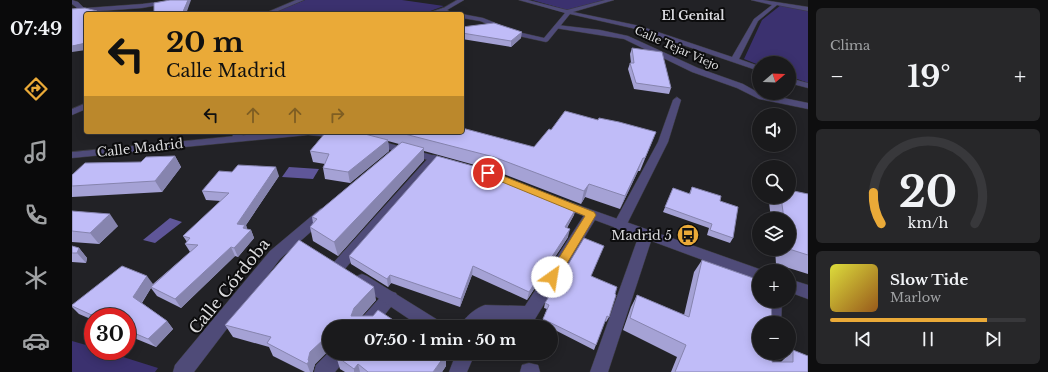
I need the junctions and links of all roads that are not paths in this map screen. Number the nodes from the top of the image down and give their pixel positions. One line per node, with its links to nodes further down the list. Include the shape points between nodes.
1 (184, 0): 10 (street)
2 (300, 0): 13 (street)
3 (461, 0): 11 (street)
4 (522, 0): 16 (street)
5 (611, 0): 16 (street)
6 (754, 0): 8 (street)
7 (72, 2): 10 (street)
8 (776, 4): 9 (street); 19 (street, via 756,20)
9 (808, 8)
10 (83, 10): 12 (street)
11 (443, 10): 14 (street); 15 (street)
12 (72, 12)
13 (271, 12)
14 (436, 12)
15 (448, 12)
16 (568, 12): 18 (street); 19 (street, via 638,27)
17 (464, 16): 18 (street, via 488,22 516,34 546,40)
18 (557, 27): 24 (street, Calle Tejar Viejo, via 626,37 695,70 762,97)
19 (734, 61): 20 (street)
20 (752, 67)
21 (796, 82): 22 (street)
22 (808, 86)
23 (677, 100): 38 (street, via 663,142)
24 (808, 106)
25 (84, 107): 26 (street)
26 (72, 112)
27 (261, 134): 29 (street, Calle Madrid)
28 (335, 134): 30 (street, Calle Madrid, via 348,135)
29 (238, 135): 31 (street, Calle Madrid)
30 (399, 150): 32 (street, Calle Madrid); 33 (street)
31 (72, 155)
32 (434, 158): 34 (street, Calle Madrid); 43 (street, via 332,262)
33 (388, 160)
34 (461, 166)
35 (554, 200): 37 (street)
36 (336, 203): 49 (street, Calle Córdoba, via 301,242 275,255)
37 (591, 215): 38 (street); 46 (street, via 530,314 484,312)
38 (620, 225): 39 (street)
39 (646, 235): 40 (street); 52 (street)
40 (752, 273)
41 (796, 288): 42 (street)
42 (808, 292)
43 (390, 298): 44 (street); 45 (street)
44 (370, 320)
45 (424, 320)
46 (475, 320)
47 (334, 360): 50 (street)
48 (463, 360): 51 (street)
49 (182, 372)
50 (323, 372)
51 (458, 372)
52 (599, 372)

